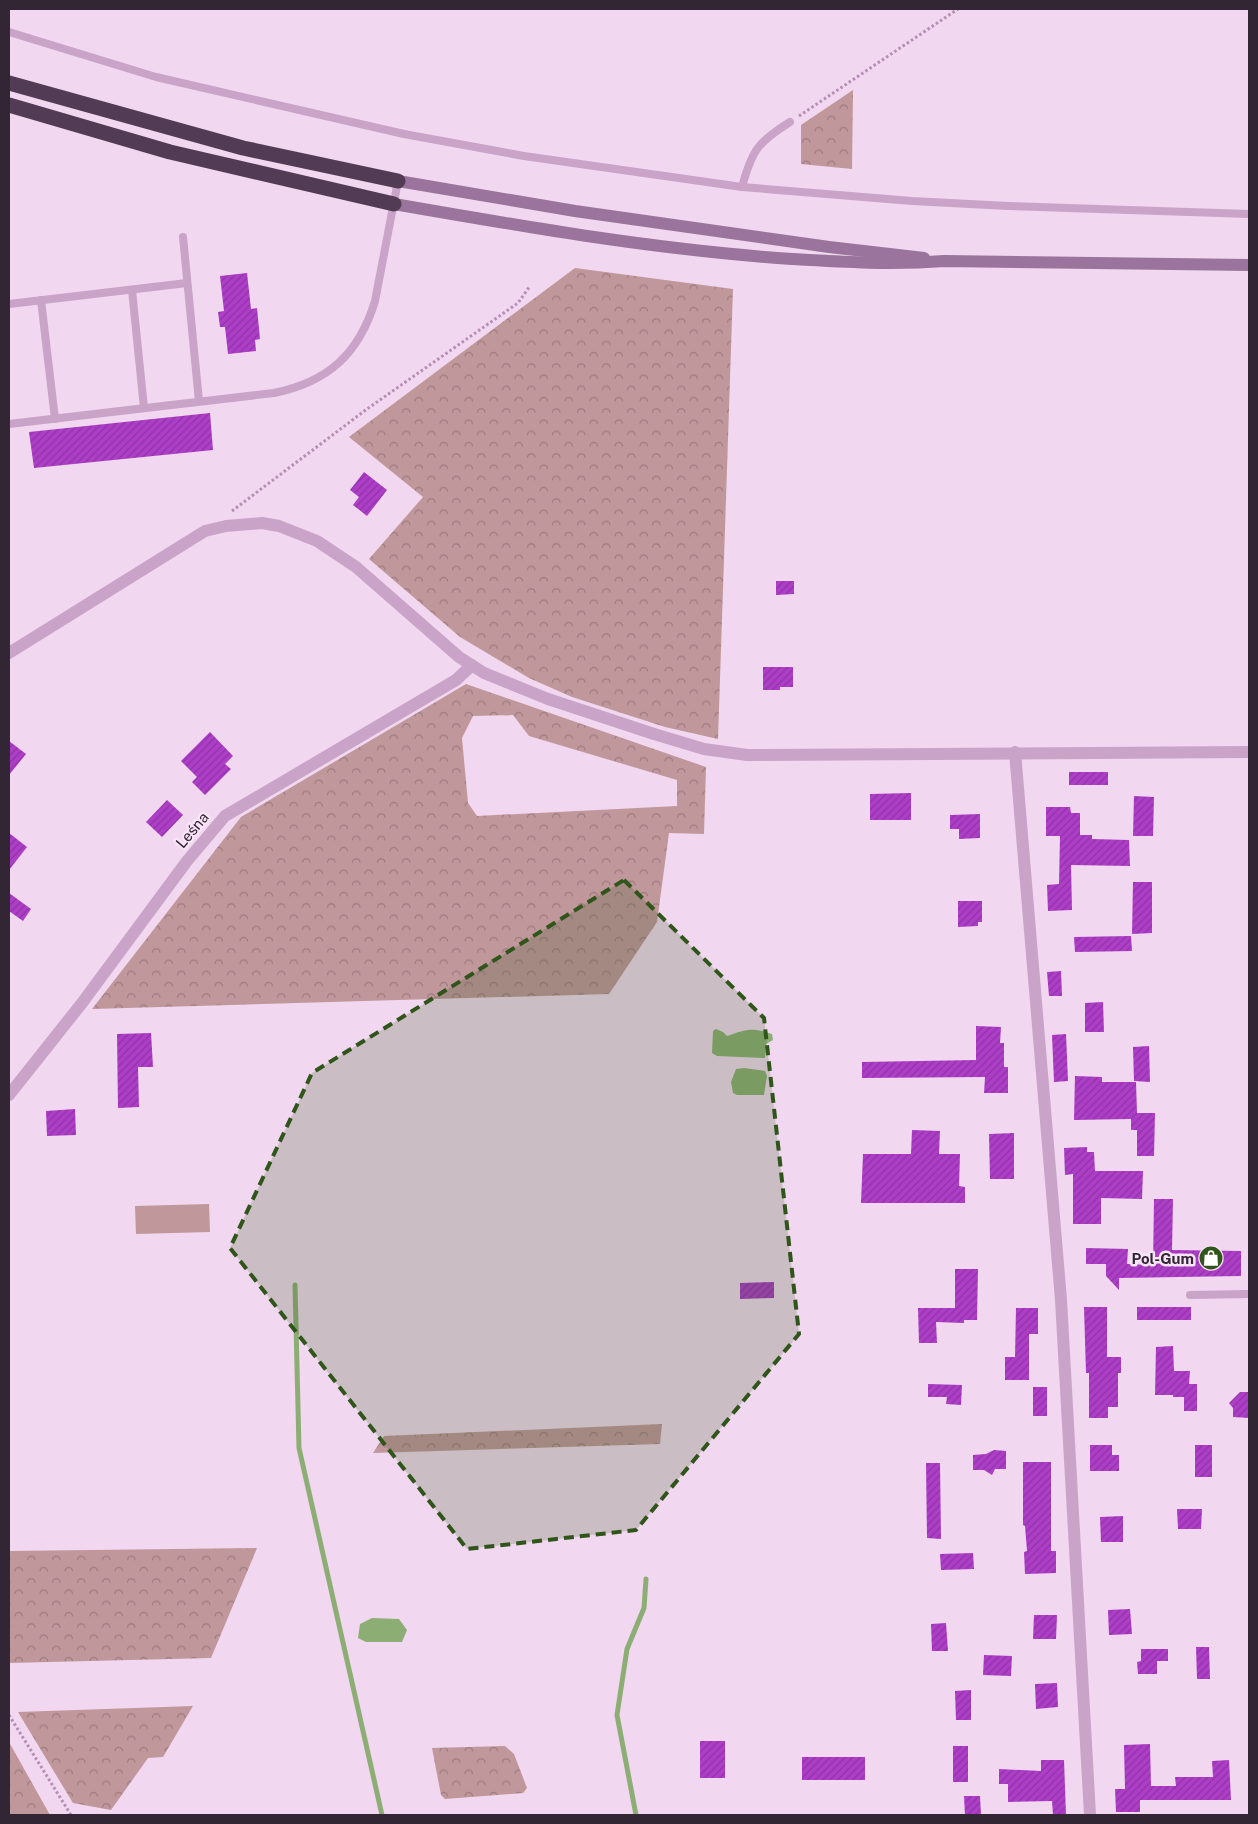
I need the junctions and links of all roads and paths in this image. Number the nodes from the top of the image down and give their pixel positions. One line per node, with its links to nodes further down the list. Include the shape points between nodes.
1 (958, 9): 5 (path)
2 (9, 32): 7 (lane, via 156,77 404,134 524,156)
3 (9, 83): 6 (highway, via 243,148)
4 (9, 106): 8 (highway, via 170,152)
5 (790, 122): 7 (lane, via 768,136 757,148)
6 (398, 181): 8 (lane); 11 (main road, via 575,211)
7 (742, 187): 9 (lane, via 950,203)
8 (394, 204): 11 (main road, via 532,228 738,255 903,264); 18 (lane, via 370,318 347,354 329,371 296,388)
9 (1249, 214)
10 (183, 237): 13 (lane)
11 (944, 261): 12 (main road)
12 (1249, 265)
13 (187, 283): 15 (lane); 18 (lane)
14 (530, 286): 22 (path, via 518,303 367,409)
15 (132, 290): 16 (lane); 19 (lane)
16 (41, 300): 17 (lane); 20 (lane)
17 (9, 304)
18 (199, 401): 19 (lane)
19 (144, 408): 20 (lane)
20 (55, 418): 21 (lane)
21 (9, 424)
22 (228, 514)
23 (9, 653): 24 (street, via 205,532 226,526 262,523 279,526 317,542 356,567)
24 (472, 665): 25 (street, via 484,674 548,699 704,749 748,755); 27 (street, Leśna, via 456,680 225,816)
25 (1015, 752): 26 (street); 32 (street, via 1061,1300)
26 (1249, 752)
27 (9, 1095)
28 (1249, 1294): 29 (lane)
29 (1190, 1295)
30 (9, 1715): 31 (path)
31 (71, 1815)
32 (1090, 1815)

